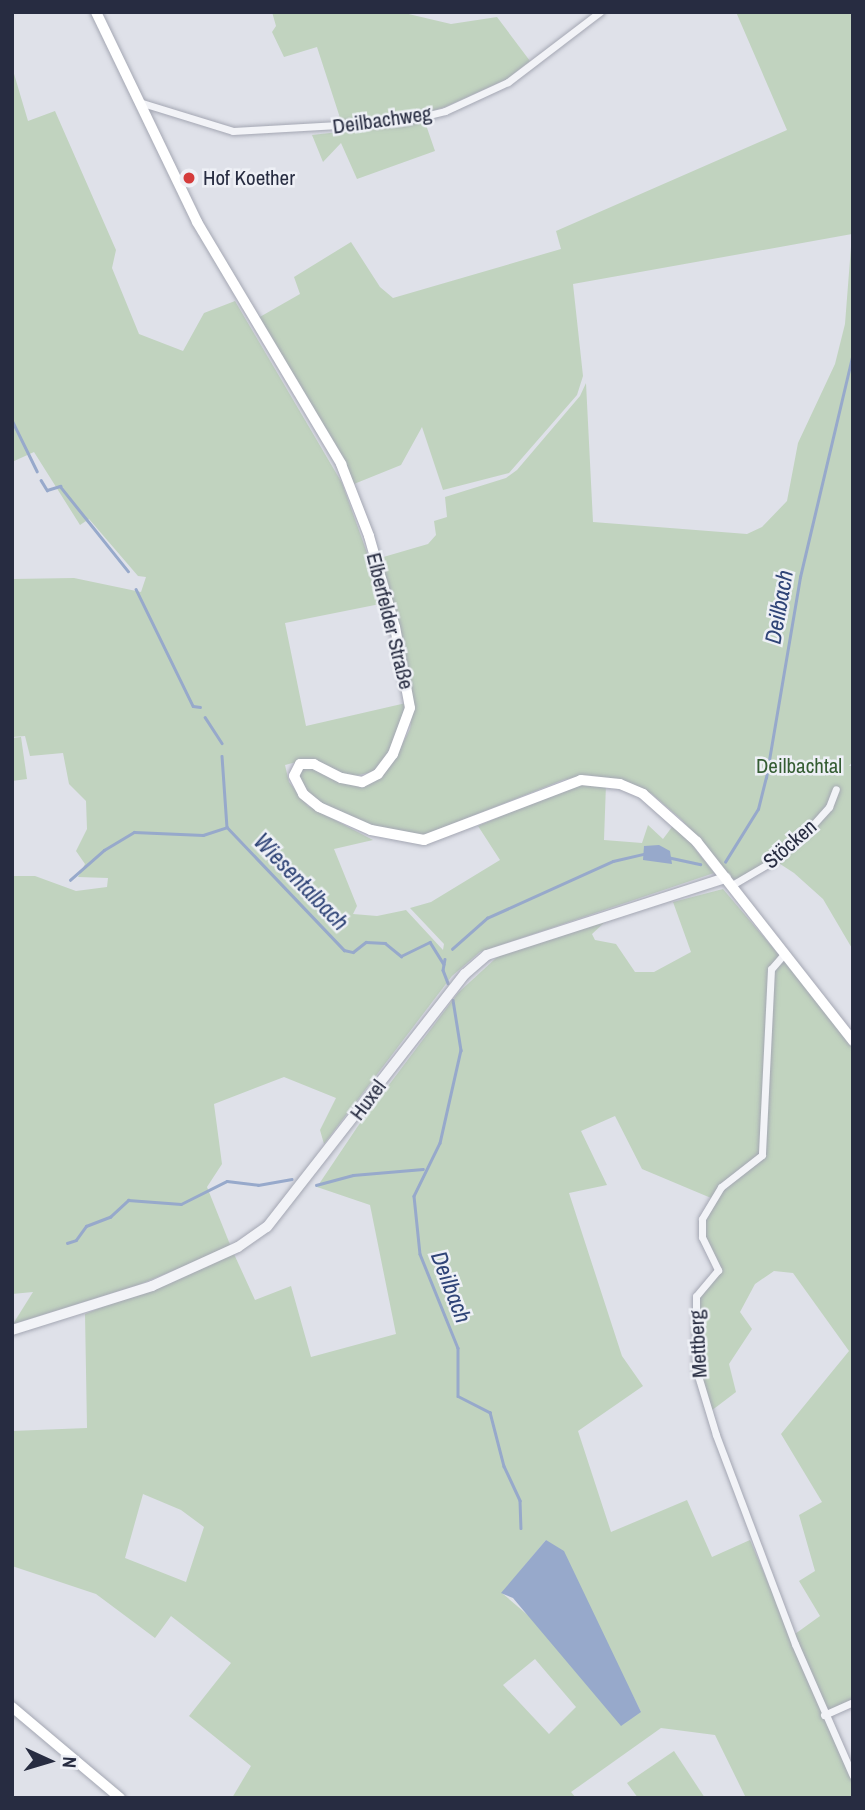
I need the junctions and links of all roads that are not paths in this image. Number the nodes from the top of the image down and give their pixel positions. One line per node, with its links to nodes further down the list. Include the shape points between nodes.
1 (96, 12): 3 (main road, Elberfelder Straße)
2 (600, 12): 3 (street, Deilbachweg, via 508,82 445,111 404,121 233,131)
3 (138, 102): 5 (main road, Elberfelder Straße, via 197,222 349,481 402,654 410,708 386,765 362,782 306,762 295,769 294,776 303,794 319,807 370,830 424,839 564,785 598,780 620,784 664,808)
4 (836, 789): 5 (street, Stöcken, via 829,807 771,862)
5 (729, 881): 6 (main road, Elberfelder Straße); 8 (street, Huxel, via 487,955 465,974 267,1227 238,1247 152,1286)
6 (785, 953): 7 (main road, Elberfelder Straße); 11 (street, Mettberg, via 771,969 762,1155 721,1187 702,1219 702,1237 718,1270 697,1291 696,1368 716,1435)
7 (853, 1041)
8 (12, 1330)
9 (853, 1702): 11 (street)
10 (12, 1707): 13 (main road)
11 (824, 1715): 12 (street, Mettberg)
12 (853, 1776)
13 (120, 1798)

